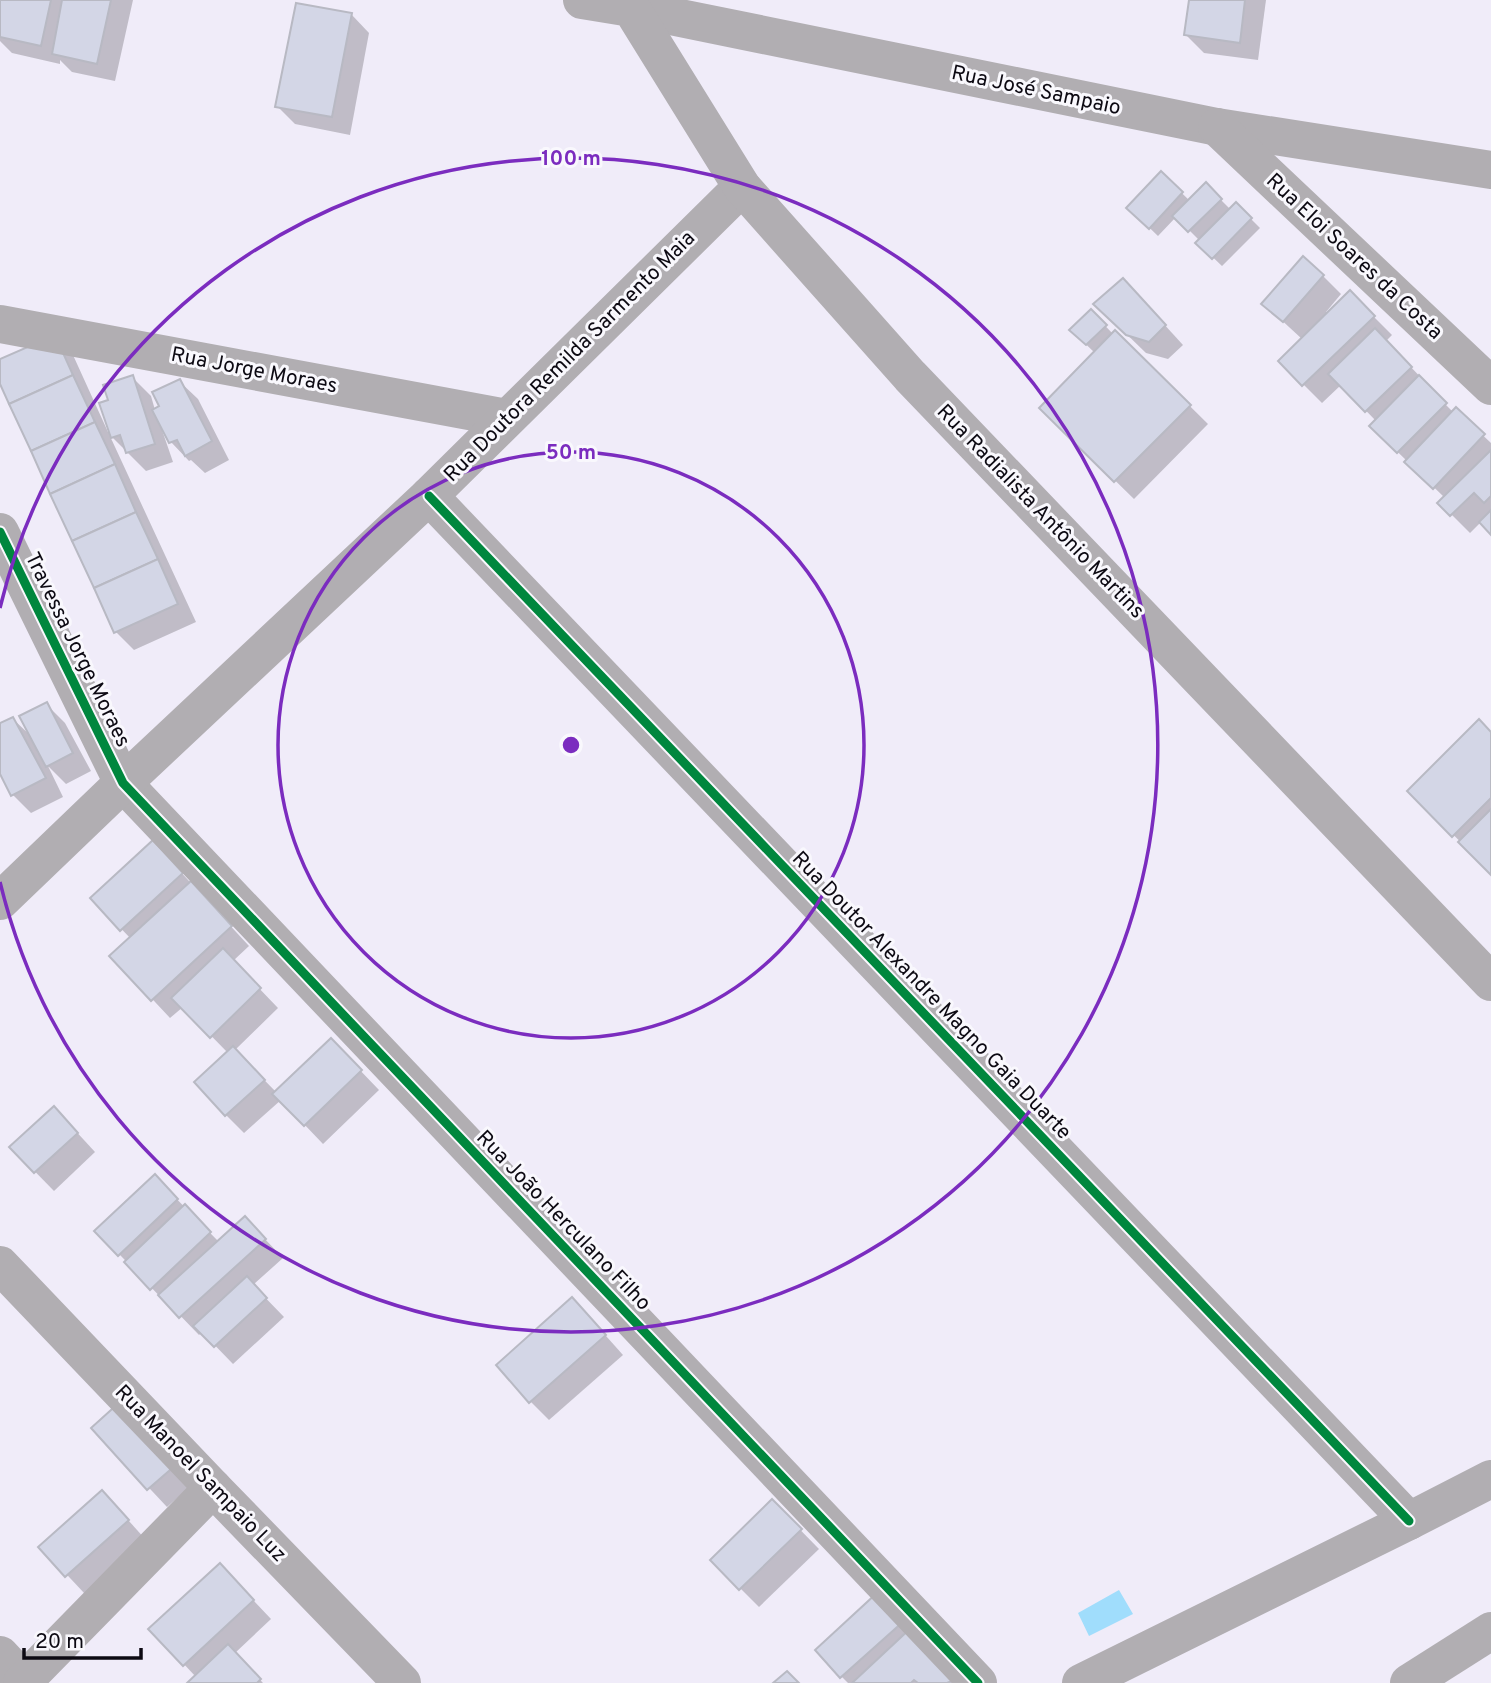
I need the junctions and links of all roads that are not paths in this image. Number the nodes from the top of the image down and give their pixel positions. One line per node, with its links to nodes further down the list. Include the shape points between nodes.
1 (582, 0): 2 (street, Rua José Sampaio)
2 (630, 4): 3 (street, Rua José Sampaio); 5 (street, Rua Radialista Antônio Martins)
3 (1217, 127): 4 (street, Rua José Sampaio); 7 (street, Rua Eloi Soares da Costa)
4 (1491, 170)
5 (742, 187): 8 (street, Rua Doutora Remilda Sarmento Maia); 13 (street, Rua Radialista Antônio Martins, via 910,376)
6 (0, 324): 8 (street, Rua Jorge Moraes)
7 (1491, 386)
8 (508, 418): 9 (street, Rua Doutora Remilda Sarmento Maia)
9 (429, 496): 11 (street, Rua Doutora Remilda Sarmento Maia); 17 (street, Rua Doutor Alexandre Magno Gaia Duarte)
10 (0, 532): 11 (street, Travessa Jorge Moraes)
11 (123, 783): 12 (street, Rua Doutora Remilda Sarmento Maia); 21 (street, Rua João Herculano Filho)
12 (0, 901)
13 (1491, 982)
14 (0, 1265): 16 (street, Rua Manoel Sampaio Luz)
15 (1491, 1479): 17 (street)
16 (213, 1488): 19 (street); 20 (street, Rua Manoel Sampaio Luz)
17 (1409, 1521): 22 (street)
18 (1491, 1631): 23 (street)
19 (18, 1675)
20 (402, 1683)
21 (978, 1683)
22 (1080, 1683)
23 (1409, 1683)

